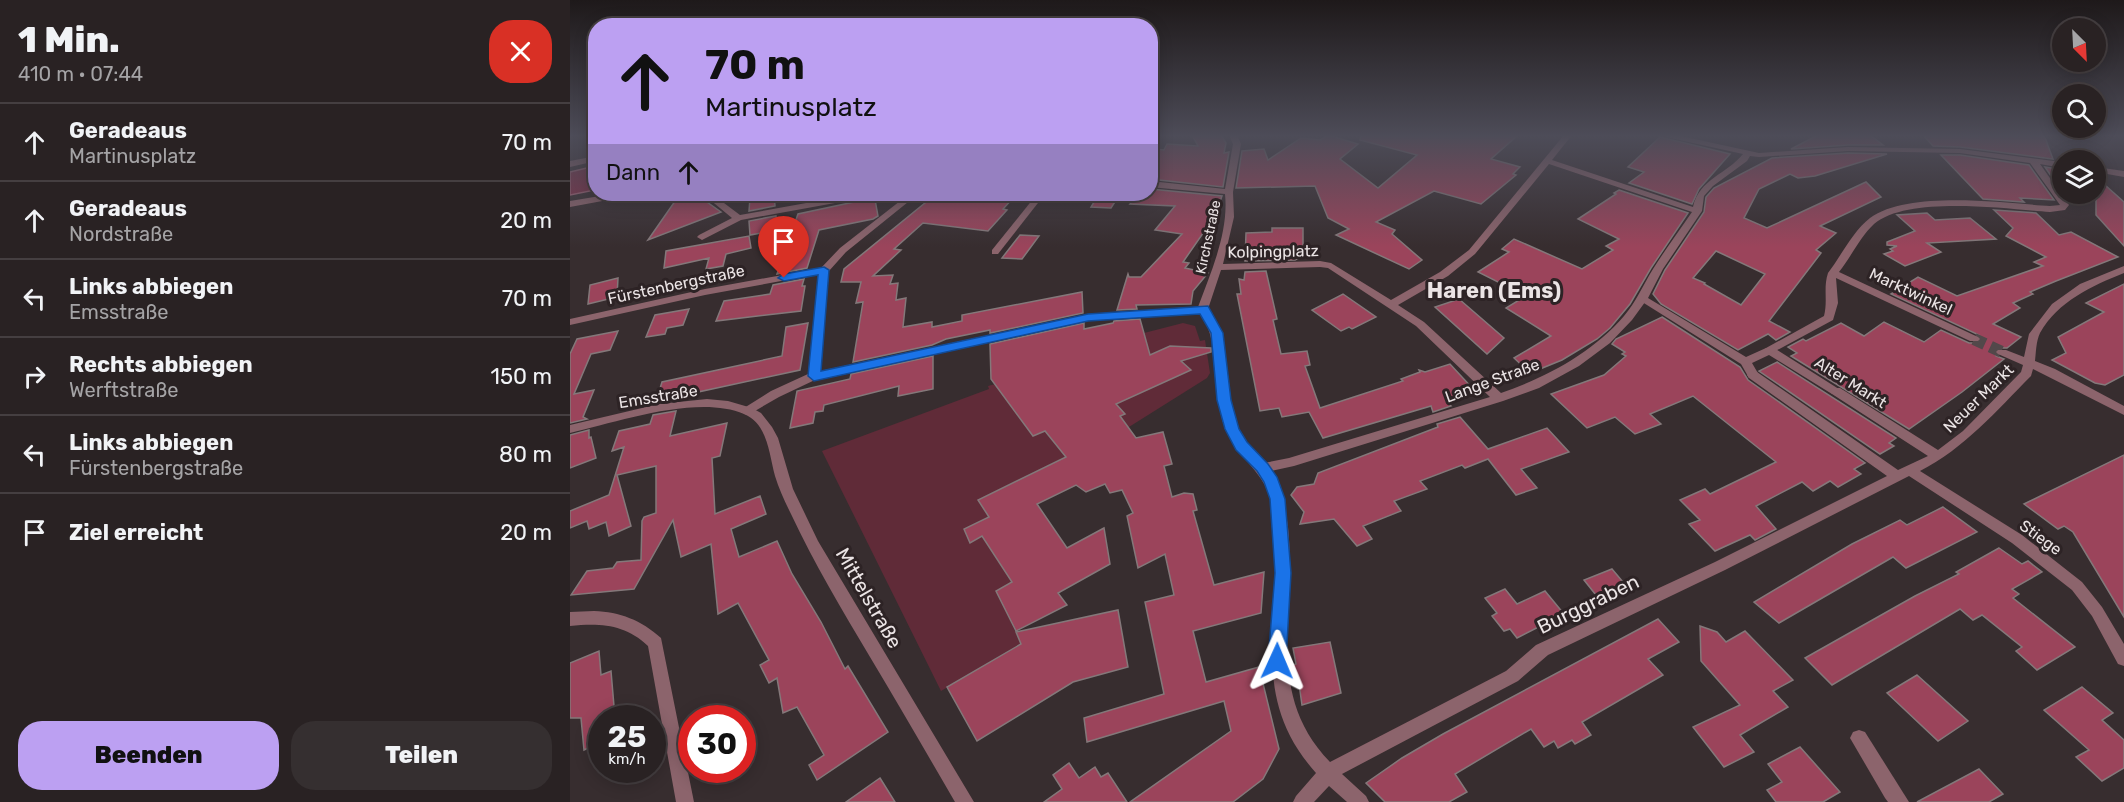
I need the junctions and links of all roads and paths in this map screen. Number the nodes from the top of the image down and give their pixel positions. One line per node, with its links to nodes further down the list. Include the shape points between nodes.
1 (1232, 172): 7 (street, Kirchstraße)
2 (1538, 172): 23 (street, via 1472,252 1444,274)
3 (1582, 172): 14 (street)
4 (1726, 172): 14 (street, Lange Straße, via 1700,196)
5 (2041, 172): 21 (street, via 2065,205 2062,208 1937,205 1894,210 1872,221)
6 (1158, 185): 7 (street)
7 (1229, 192): 18 (street, Kirchstraße, via 1231,199)
8 (588, 201): 13 (street)
9 (716, 201): 15 (street)
10 (830, 201): 15 (street)
11 (905, 201): 20 (street)
12 (1035, 201): 17 (street)
13 (570, 204)
14 (1697, 211): 22 (street, Lange Straße)
15 (738, 218): 16 (street)
16 (702, 237)
17 (995, 252)
18 (1217, 267): 23 (street, Kolpingplatz, via 1331,266); 24 (street, Kirchstraße)
19 (2124, 269): 30 (street, via 2084,286 2056,306 2034,334)
20 (824, 270): 25 (street, Fürstenbergstraße); 31 (street)
21 (1833, 273): 26 (street, Marktwinkel); 27 (street, via 1833,303 1828,318)
22 (1643, 298): 29 (street); 32 (street, Lange Straße, via 1606,341 1583,358 1535,385)
23 (1392, 304): 32 (street, Kolpingplatz, via 1420,324)
24 (1203, 309): 31 (street, via 1088,317); 37 (street, via 1217,333 1224,400 1232,429)
25 (570, 322)
26 (1974, 339)
27 (1770, 350): 29 (street); 36 (street, Alter Markt)
28 (2002, 352): 30 (street)
29 (1745, 362): 38 (street, via 1753,375)
30 (2031, 363): 34 (street); 36 (street, Neuer Markt, via 2027,373 1967,434)
31 (814, 376): 33 (street)
32 (1499, 398): 37 (street, Lange Straße)
33 (748, 411): 35 (street, Emsstraße, via 724,405 694,405); 44 (street, Mittelstraße, via 767,427 798,517)
34 (2124, 411)
35 (570, 429)
36 (1938, 456): 38 (street, Neuer Markt)
37 (1263, 468): 42 (street, via 1272,481 1282,535 1278,677 1295,728 1312,756)
38 (1904, 474): 40 (street, Stiege, via 2033,551 2078,587); 42 (street, Burggraben, via 1542,650 1512,676)
39 (570, 620): 43 (street, via 619,619 643,630 655,643)
40 (2124, 659)
41 (1859, 738): 47 (street)
42 (1329, 771): 45 (street, Burggraben); 46 (street)
43 (685, 802)
44 (965, 802)
45 (1302, 802)
46 (1360, 802)
47 (1900, 802)

